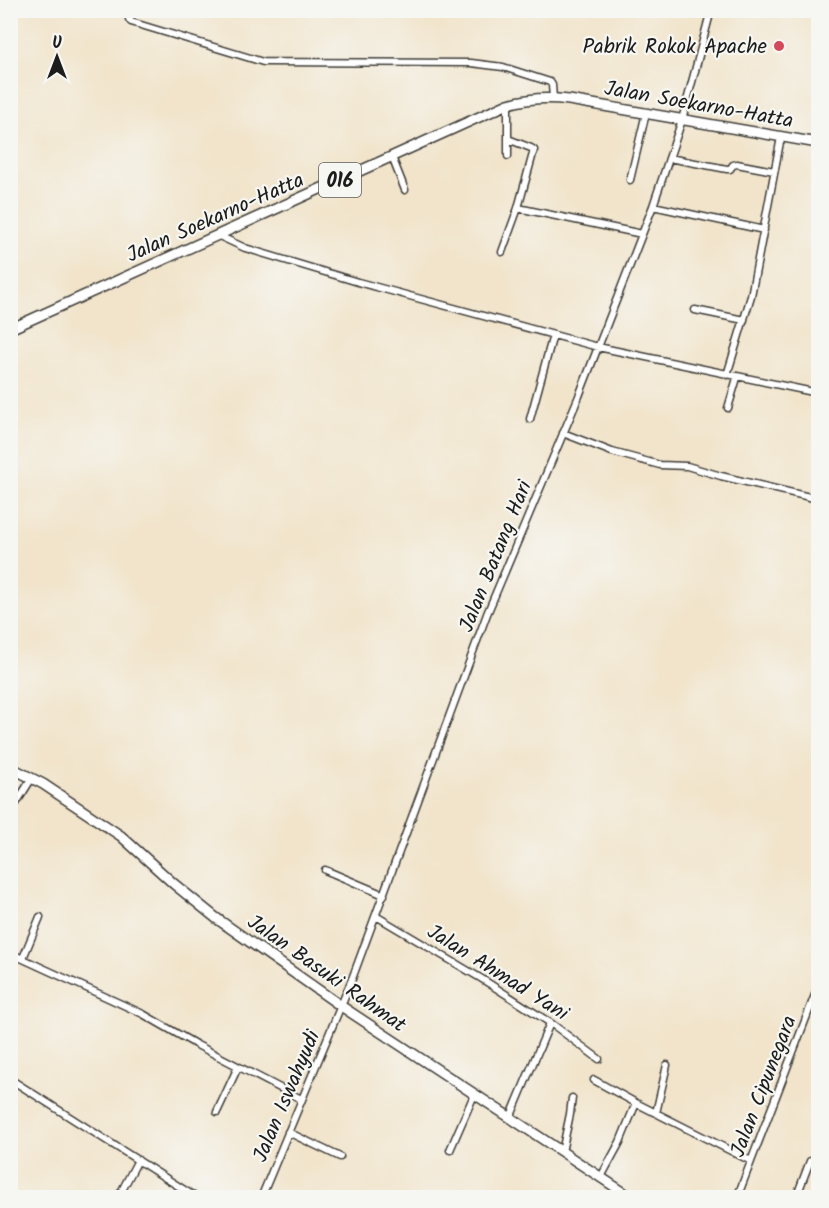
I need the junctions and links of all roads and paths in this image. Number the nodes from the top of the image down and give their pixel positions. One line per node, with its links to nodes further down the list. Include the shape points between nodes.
1 (131, 10): 3 (street, via 131,22 263,62 471,63 503,67 550,82)
2 (711, 10): 6 (street, Jalan Batang Hari)
3 (553, 98): 4 (main road, Jalan Soekarno-Hatta / 016); 5 (main road, Jalan Soekarno-Hatta / 016)
4 (508, 104): 8 (street); 10 (main road, Jalan Soekarno-Hatta / 016)
5 (646, 113): 6 (main road, Jalan Soekarno-Hatta / 016); 14 (street)
6 (682, 120): 7 (main road, Jalan Soekarno-Hatta / 016); 12 (street, Jalan Batang Hari)
7 (781, 137): 9 (main road, Jalan Soekarno-Hatta / 016); 13 (street)
8 (508, 139): 11 (street); 17 (street, via 534,150)
9 (819, 143)
10 (392, 156): 15 (street); 20 (main road, Jalan Soekarno-Hatta / 016)
11 (508, 156)
12 (669, 158): 13 (street, via 727,169 736,164); 16 (street, Jalan Batang Hari)
13 (774, 171): 18 (street)
14 (630, 180)
15 (405, 189)
16 (653, 206): 18 (street); 19 (street, Jalan Batang Hari)
17 (518, 208): 19 (street); 21 (street)
18 (764, 230): 23 (street)
19 (642, 234): 26 (street, Jalan Batang Hari)
20 (217, 235): 24 (main road, Jalan Soekarno-Hatta / 016); 25 (street, via 245,248 358,282)
21 (502, 252)
22 (695, 310): 23 (street)
23 (744, 320): 27 (street)
24 (10, 329)
25 (553, 336): 26 (street); 31 (street)
26 (598, 348): 27 (street); 32 (street, Jalan Batang Hari)
27 (727, 375): 28 (street)
28 (737, 378): 29 (street); 30 (street)
29 (819, 393)
30 (728, 408)
31 (530, 419)
32 (563, 433): 33 (street, via 660,465 687,466); 38 (street, Jalan Batang Hari, via 487,614)
33 (819, 499)
34 (10, 767): 35 (main road, Jalan Basuki Rahmat)
35 (32, 778): 36 (street); 44 (main road, Jalan Basuki Rahmat, via 121,836 216,918)
36 (10, 813)
37 (325, 870): 38 (street)
38 (384, 895): 39 (street, Jalan Batang Hari)
39 (376, 916): 44 (street, Jalan Batang Hari); 45 (street, Jalan Ahmad Yani)
40 (40, 917): 42 (street)
41 (10, 953): 42 (street)
42 (22, 958): 48 (street, via 143,1014)
43 (819, 987): 63 (street, Jalan Cipunegara)
44 (341, 1006): 51 (main road, Jalan Basuki Rahmat); 53 (street, Jalan Iswahyudi)
45 (550, 1023): 46 (street, Jalan Ahmad Yani); 57 (street)
46 (600, 1059)
47 (667, 1065): 56 (street)
48 (238, 1067): 53 (street); 55 (street)
49 (10, 1079): 62 (street)
50 (594, 1080): 54 (street)
51 (474, 1095): 57 (main road, Jalan Basuki Rahmat); 59 (street)
52 (572, 1098): 60 (street)
53 (301, 1100): 58 (street, Jalan Iswahyudi)
54 (636, 1103): 56 (street); 65 (street)
55 (217, 1112)
56 (656, 1113): 63 (street)
57 (510, 1118): 60 (main road, Jalan Basuki Rahmat)
58 (288, 1132): 61 (street); 69 (street, Jalan Iswahyudi)
59 (450, 1150)
60 (562, 1152): 65 (main road, Jalan Basuki Rahmat)
61 (340, 1156)
62 (138, 1160): 67 (street); 68 (street)
63 (751, 1161): 71 (street, Jalan Cipunegara)
64 (810, 1161): 72 (street)
65 (601, 1178): 66 (main road, Jalan Basuki Rahmat)
66 (621, 1194): 70 (main road, Jalan Basuki Rahmat)
67 (118, 1197)
68 (197, 1197)
69 (261, 1197)
70 (632, 1197)
71 (737, 1197)
72 (796, 1197)

